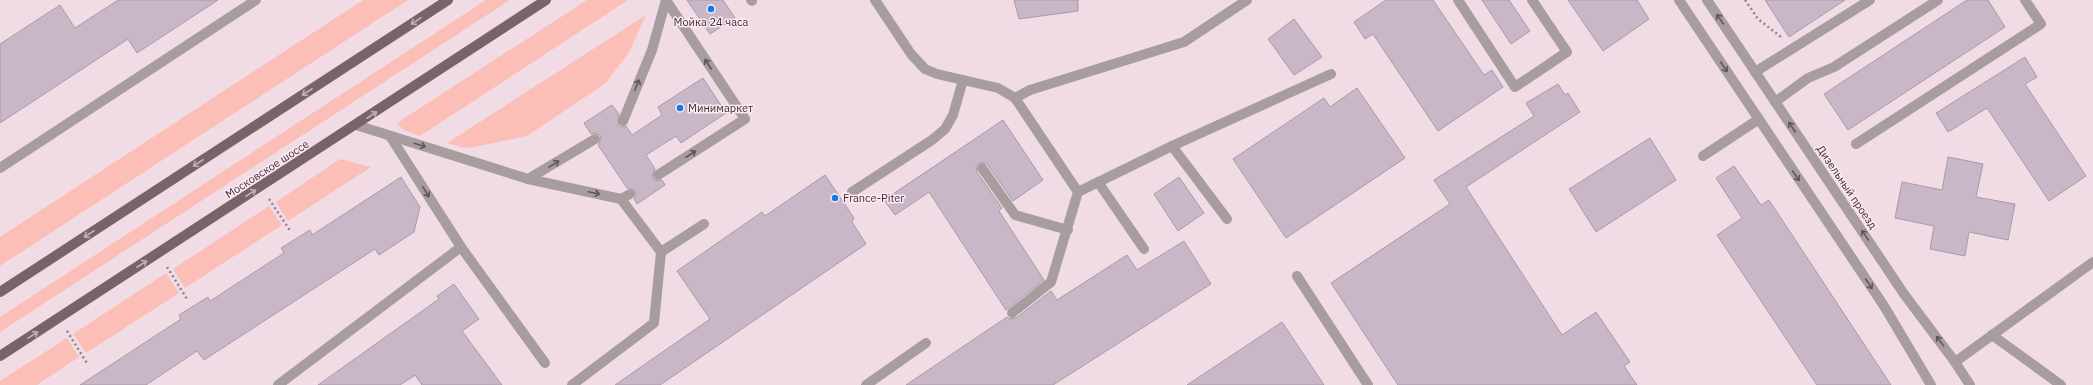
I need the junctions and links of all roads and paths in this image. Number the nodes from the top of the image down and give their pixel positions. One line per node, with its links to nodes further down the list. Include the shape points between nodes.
1 (256, 0): 29 (street)
2 (448, 0): 49 (main road, one-way to 49)
3 (546, 0): 23 (main road, Московское шоссе, one-way to 3)
4 (666, 0): 22 (street, one-way to 4, via 652,50); 31 (street, one-way to 4, via 745,119)
5 (875, 0): 18 (street, via 917,62 937,74)
6 (1247, 0): 19 (street, via 1184,42 1030,90)
7 (1458, 0): 8 (street, via 1515,87 1567,52)
8 (1532, 0)
9 (1679, 0): 21 (street, one-way to 21)
10 (1707, 0): 16 (street, Дизельный проезд, one-way to 10)
11 (1746, 0): 15 (path, via 1758,19 1784,39)
12 (1870, 0): 15 (street)
13 (1938, 0): 20 (street, via 1834,67 1808,78)
14 (2025, 0): 26 (street, via 2041,24)
15 (1791, 49): 16 (street)
16 (1755, 72): 20 (street, Дизельный проезд)
17 (1331, 74): 27 (street)
18 (963, 80): 19 (street, via 998,88); 35 (street, via 953,115 945,129)
19 (1015, 98): 36 (street)
20 (1775, 102): 56 (street, Дизельный проезд, one-way to 20, via 1904,294)
21 (1759, 119): 28 (street); 63 (street, one-way to 63, via 1884,306)
22 (623, 121)
23 (356, 125): 24 (street); 34 (main road, Московское шоссе)
24 (390, 136): 32 (street, one-way to 32); 43 (street, one-way to 43)
25 (595, 140): 32 (street, one-way to 25)
26 (1856, 144)
27 (1172, 146): 33 (street); 39 (street)
28 (1703, 156)
29 (0, 168)
30 (982, 168): 41 (street, via 1016,215)
31 (658, 175)
32 (528, 179): 38 (street, one-way to 38)
33 (1098, 182): 36 (street); 44 (street)
34 (261, 187): 42 (path); 46 (main road, Московское шоссе, one-way to 34)
35 (852, 192)
36 (1078, 192): 41 (street)
37 (630, 194): 38 (street)
38 (621, 200): 45 (street)
39 (1227, 219)
40 (704, 224): 45 (street)
41 (1068, 230): 51 (street, via 1051,282)
42 (291, 232)
43 (461, 247): 57 (street); 59 (street)
44 (1144, 249)
45 (661, 252): 60 (street, via 654,323)
46 (158, 254): 50 (path); 52 (main road, Московское шоссе, one-way to 46)
47 (2093, 262): 53 (street)
48 (1297, 276): 62 (street)
49 (0, 292)
50 (187, 299)
51 (1012, 312)
52 (58, 318): 55 (main road, Московское шоссе, one-way to 52); 58 (path)
53 (1992, 335): 56 (street); 65 (street)
54 (926, 343): 61 (street)
55 (0, 356)
56 (1955, 362): 64 (street, Дизельный проезд)
57 (546, 363)
58 (88, 364)
59 (278, 385)
60 (572, 385)
61 (866, 385)
62 (1368, 385)
63 (1931, 385)
64 (1970, 385)
65 (2062, 385)

